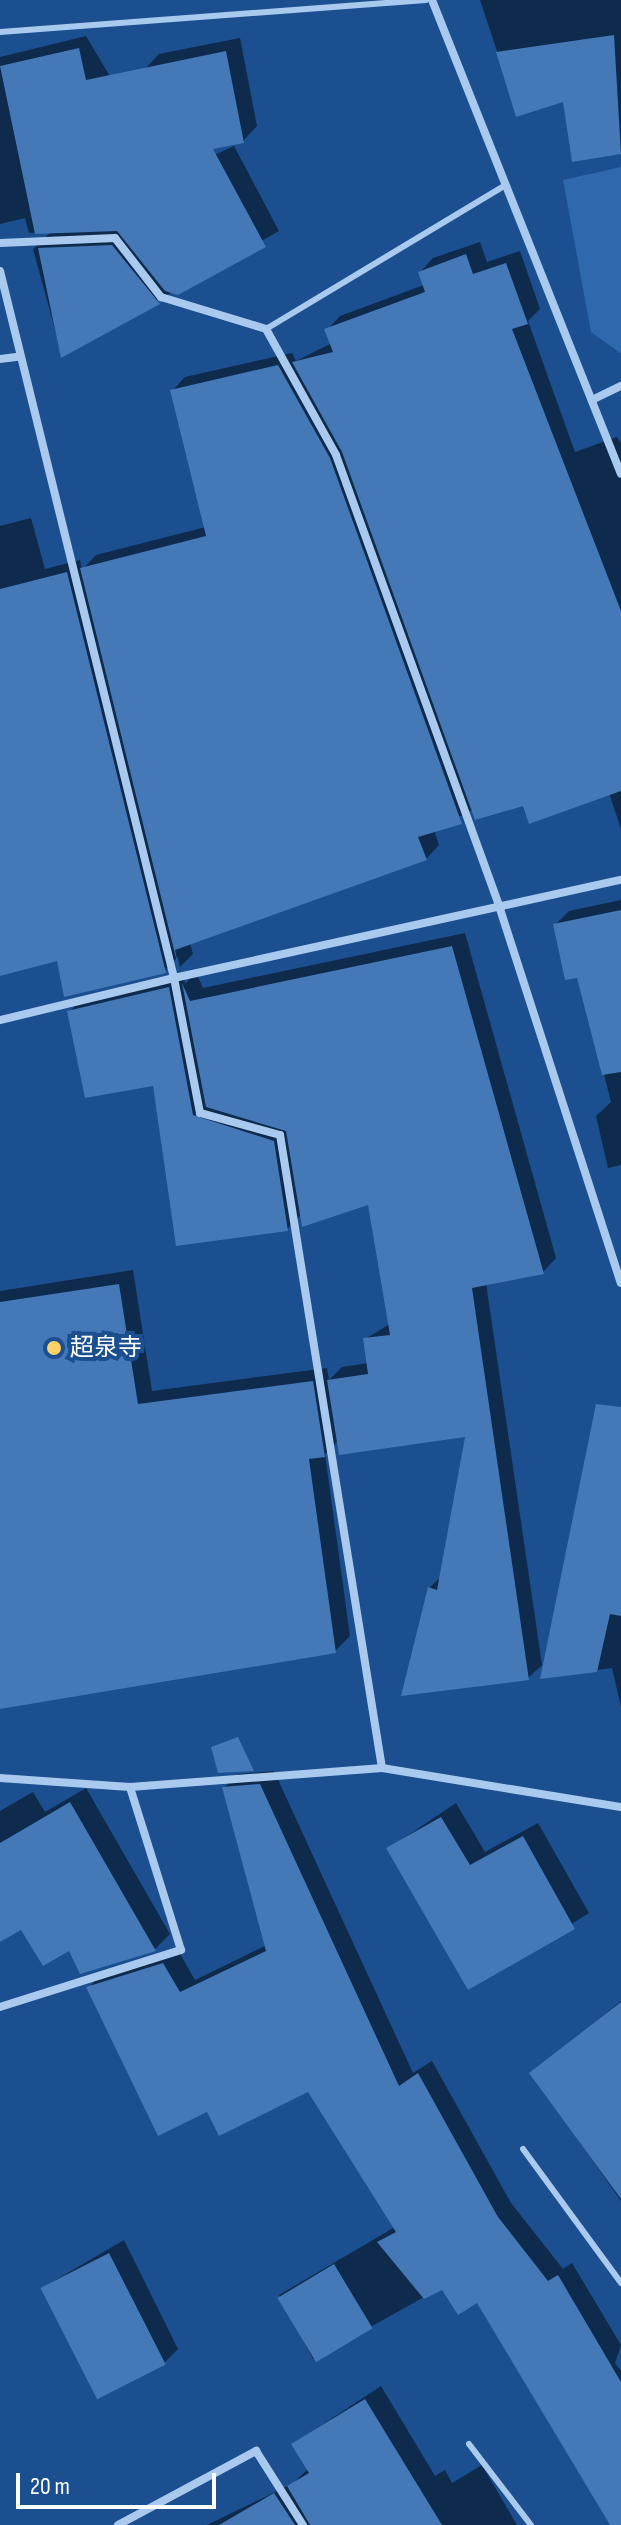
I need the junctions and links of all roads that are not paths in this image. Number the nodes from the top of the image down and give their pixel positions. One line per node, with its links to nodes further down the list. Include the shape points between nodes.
1 (426, 0): 3 (lane)
2 (432, 0): 4 (street)
3 (0, 32)
4 (502, 187): 7 (lane); 11 (street)
5 (0, 243): 7 (street, via 115,238 161,297)
6 (0, 271): 8 (street)
7 (266, 329): 14 (street, via 336,455)
8 (16, 357): 9 (street); 15 (street)
9 (0, 359)
10 (621, 386): 11 (street)
11 (594, 399): 12 (street)
12 (621, 474)
13 (621, 880): 14 (street)
14 (500, 909): 15 (street); 17 (street)
15 (174, 978): 16 (street); 18 (street, via 200,1113 280,1135)
16 (0, 1020)
17 (621, 1283)
18 (382, 1768): 20 (street); 21 (street)
19 (0, 1778): 20 (street)
20 (130, 1787): 22 (street, via 181,1950)
21 (621, 1807)
22 (0, 2007)
23 (523, 2149): 24 (lane)
24 (621, 2283)
25 (469, 2444): 28 (lane)
26 (118, 2525): 27 (street, via 256,2451)
27 (303, 2525)
28 (531, 2525)

